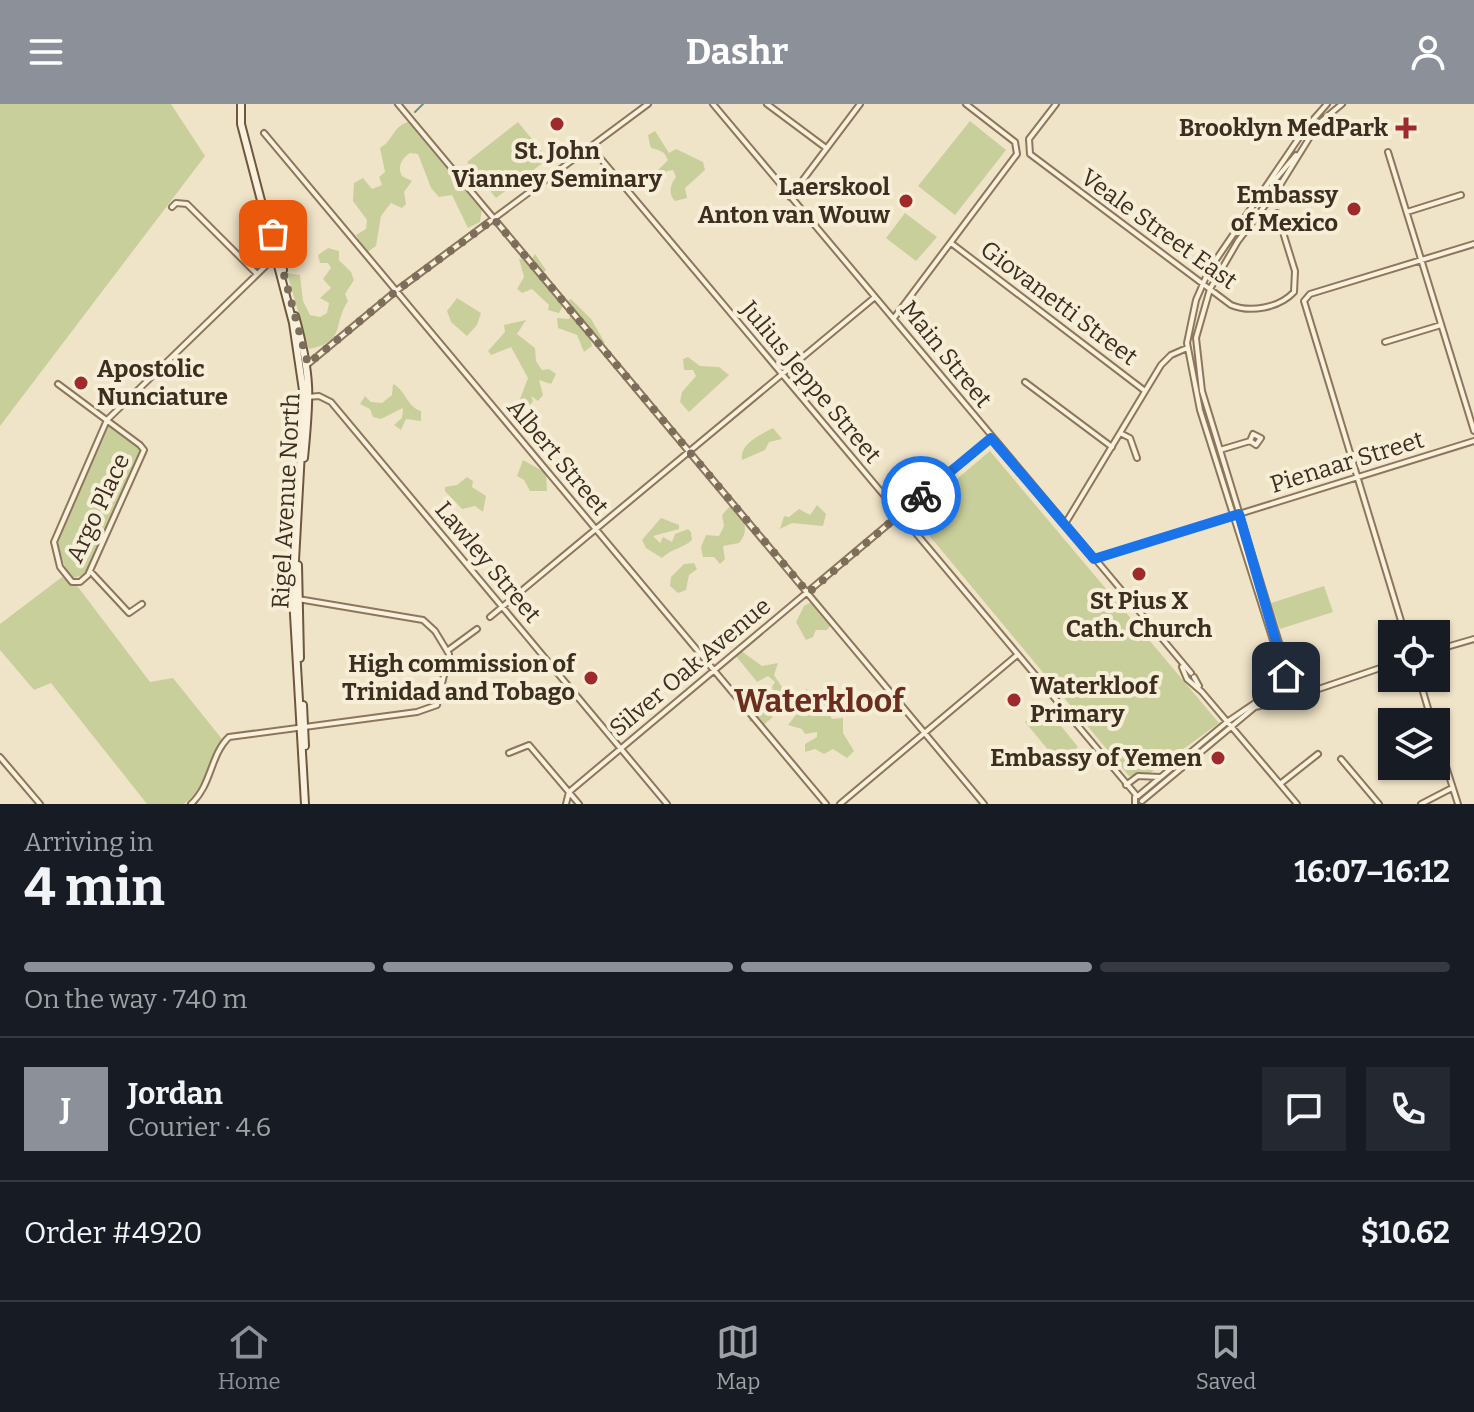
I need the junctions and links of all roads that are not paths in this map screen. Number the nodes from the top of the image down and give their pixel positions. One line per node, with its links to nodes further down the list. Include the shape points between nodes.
1 (241, 104): 25 (main road, Rigel Avenue North, via 241,124)
2 (398, 104): 22 (street)
3 (648, 104): 12 (street)
4 (713, 104): 18 (street, Main Street)
5 (767, 104): 13 (street)
6 (860, 104): 13 (street)
7 (966, 104): 23 (street, via 1015,142 1017,154)
8 (1056, 104): 28 (street, Veale Street East, via 1027,146 1040,163)
9 (1327, 104): 16 (street)
10 (1342, 104): 15 (street, via 1322,119)
11 (264, 133): 30 (street, Albert Street)
12 (591, 147): 22 (street); 38 (street, Julius Jeppe Street)
13 (827, 148): 18 (street)
14 (1388, 152): 20 (street)
15 (1298, 153): 16 (street); 29 (street)
16 (1271, 183): 28 (street, via 1237,224)
17 (1461, 195): 20 (street)
18 (790, 197): 31 (street, Main Street)
19 (172, 207): 27 (street, via 187,204)
20 (1407, 212): 26 (street)
21 (1277, 213): 29 (street, Veale Street East, via 1295,271 1292,294 1249,310 1231,305)
22 (494, 219): 30 (street); 54 (street)
23 (951, 243): 32 (street); 42 (street, Giovanetti Street)
24 (1474, 244): 26 (street)
25 (277, 255): 27 (street); 36 (main road, Rigel Avenue North); 37 (main road, Rigel Avenue North)
26 (1421, 260): 33 (street); 56 (street, via 1310,294 1304,301)
27 (256, 273): 44 (street)
28 (1203, 283): 29 (street, Veale Street East); 35 (street)
29 (1210, 289): 45 (street, via 1196,351)
30 (396, 291): 37 (street); 60 (street, Albert Street)
31 (875, 297): 32 (street, Main Street); 38 (street)
32 (894, 318): 49 (street, Main Street)
33 (1441, 325): 34 (street); 47 (street)
34 (1385, 342)
35 (1187, 348): 42 (street, via 1163,362); 46 (street)
36 (300, 358): 37 (main road); 39 (main road, Rigel Avenue North)
37 (308, 364): 39 (main road); 43 (main road, Rigel Avenue North)
38 (781, 373): 54 (street); 57 (street, Julius Jeppe Street)
39 (301, 377): 43 (main road, Rigel Avenue North)
40 (1025, 382): 52 (street)
41 (58, 384): 44 (street)
42 (1145, 391): 48 (street)
43 (308, 397): 65 (main road, Rigel Avenue North); 67 (street, Lawley Street, via 331,402)
44 (107, 420): 62 (street, Argo Place, via 144,453); 62 (street, Argo Place, via 54,542 69,579 80,582)
45 (1211, 423): 46 (street); 53 (street)
46 (1205, 424): 53 (street)
47 (1474, 431)
48 (1120, 433): 52 (street); 55 (street, via 1130,438)
49 (991, 438): 57 (street, Silver Oak Avenue); 59 (street, Main Street)
50 (1250, 441): 53 (street)
51 (1474, 441): 56 (street, Pienaar Street)
52 (1112, 447): 59 (street)
53 (1217, 450): 58 (street)
54 (688, 451): 60 (street); 64 (street)
55 (1137, 458)
56 (1357, 477): 58 (street, Pienaar Street); 69 (street)
57 (899, 515): 64 (street, Silver Oak Avenue); 74 (street, Julius Jeppe Street)
58 (1237, 515): 61 (street, Pienaar Street); 63 (street)
59 (1065, 524): 61 (street, Main Street)
60 (595, 529): 67 (street); 76 (street, Albert Street)
61 (1094, 559): 82 (street, Main Street)
62 (90, 571): 66 (street, via 129,613)
63 (1258, 582): 77 (street); 78 (street, via 1280,663)
64 (808, 593): 76 (street, Silver Oak Avenue); 84 (street)
65 (295, 598): 73 (street, via 423,620); 83 (main road, Rigel Avenue North)
66 (142, 604)
67 (503, 607): 68 (street); 85 (street, Lawley Street)
68 (490, 617)
69 (1401, 620)
70 (477, 629): 73 (street)
71 (1474, 639): 72 (street)
72 (1450, 646)
73 (447, 651): 83 (street, via 447,669 433,708)
74 (1016, 656): 84 (street); 93 (street, Julius Jeppe Street)
75 (1378, 668): 79 (street)
76 (714, 670): 85 (street, Silver Oak Avenue); 103 (street, Albert Street)
77 (1293, 686): 78 (street, via 1284,682); 79 (street); 80 (street)
78 (1277, 687): 81 (street, via 1277,696); 82 (street)
79 (1310, 689): 80 (street)
80 (1292, 698): 81 (street)
81 (1284, 701): 82 (street, via 1261,704)
82 (1228, 724): 90 (street); 92 (street, Main Street)
83 (302, 726): 98 (street, via 229,737 204,791); 99 (main road, Rigel Avenue North)
84 (923, 732): 104 (street); 105 (street)
85 (621, 748): 95 (street, Silver Oak Avenue); 102 (street, Lawley Street)
86 (509, 753): 95 (street, via 529,745)
87 (1318, 754): 92 (street)
88 (0, 757): 97 (street)
89 (1341, 759): 108 (street)
90 (1164, 778): 93 (street, via 1138,776); 96 (street)
91 (1450, 780): 94 (street)
92 (1280, 784): 107 (street, Main Street)
93 (1127, 786): 96 (street, Julius Jeppe Street)
94 (1452, 788): 109 (street); 110 (street)
95 (569, 792): 100 (street); 101 (street)
96 (1138, 800): 106 (street)
97 (40, 804)
98 (191, 804)
99 (307, 804)
100 (566, 804)
101 (579, 804)
102 (667, 804)
103 (826, 804)
104 (840, 804)
105 (984, 804)
106 (1128, 804)
107 (1297, 804)
108 (1379, 804)
109 (1421, 804)
110 (1458, 804)

